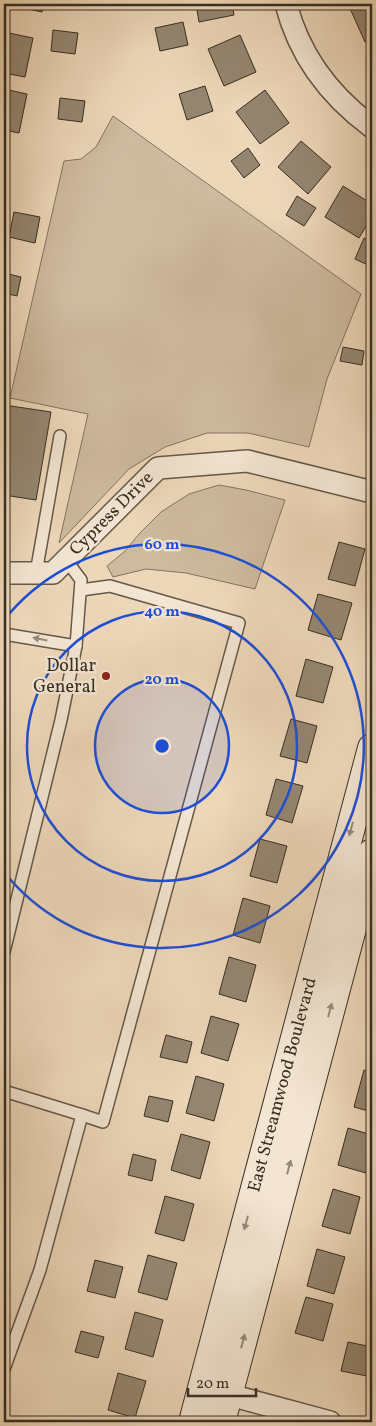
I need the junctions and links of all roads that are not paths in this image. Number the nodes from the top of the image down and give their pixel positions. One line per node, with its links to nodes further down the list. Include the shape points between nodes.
1 (286, 4): 2 (street, via 310,61 341,100)
2 (372, 126)
3 (60, 436): 7 (lane)
4 (372, 492): 5 (street, Cypress Drive, via 247,461 158,468)
5 (66, 560): 7 (street, Cypress Drive, via 53,572); 8 (lane, via 81,580)
6 (4, 573): 7 (street, Cypress Drive)
7 (36, 573)
8 (81, 590): 10 (lane); 15 (lane, via 110,586 240,623 103,1122)
9 (4, 634): 10 (lane, one-way to 9)
10 (76, 646): 13 (lane)
11 (372, 748): 17 (street, East Streamwood Boulevard, one-way to 17)
12 (372, 853): 18 (street, East Streamwood Boulevard, one-way to 12)
13 (4, 952)
14 (4, 1091): 15 (lane)
15 (82, 1115): 16 (lane, via 40,1270)
16 (4, 1369)
17 (203, 1387): 18 (street); 19 (street, East Streamwood Boulevard)
18 (229, 1395): 20 (street, East Streamwood Boulevard); 21 (street)
19 (193, 1422)
20 (221, 1422)
21 (330, 1422)

